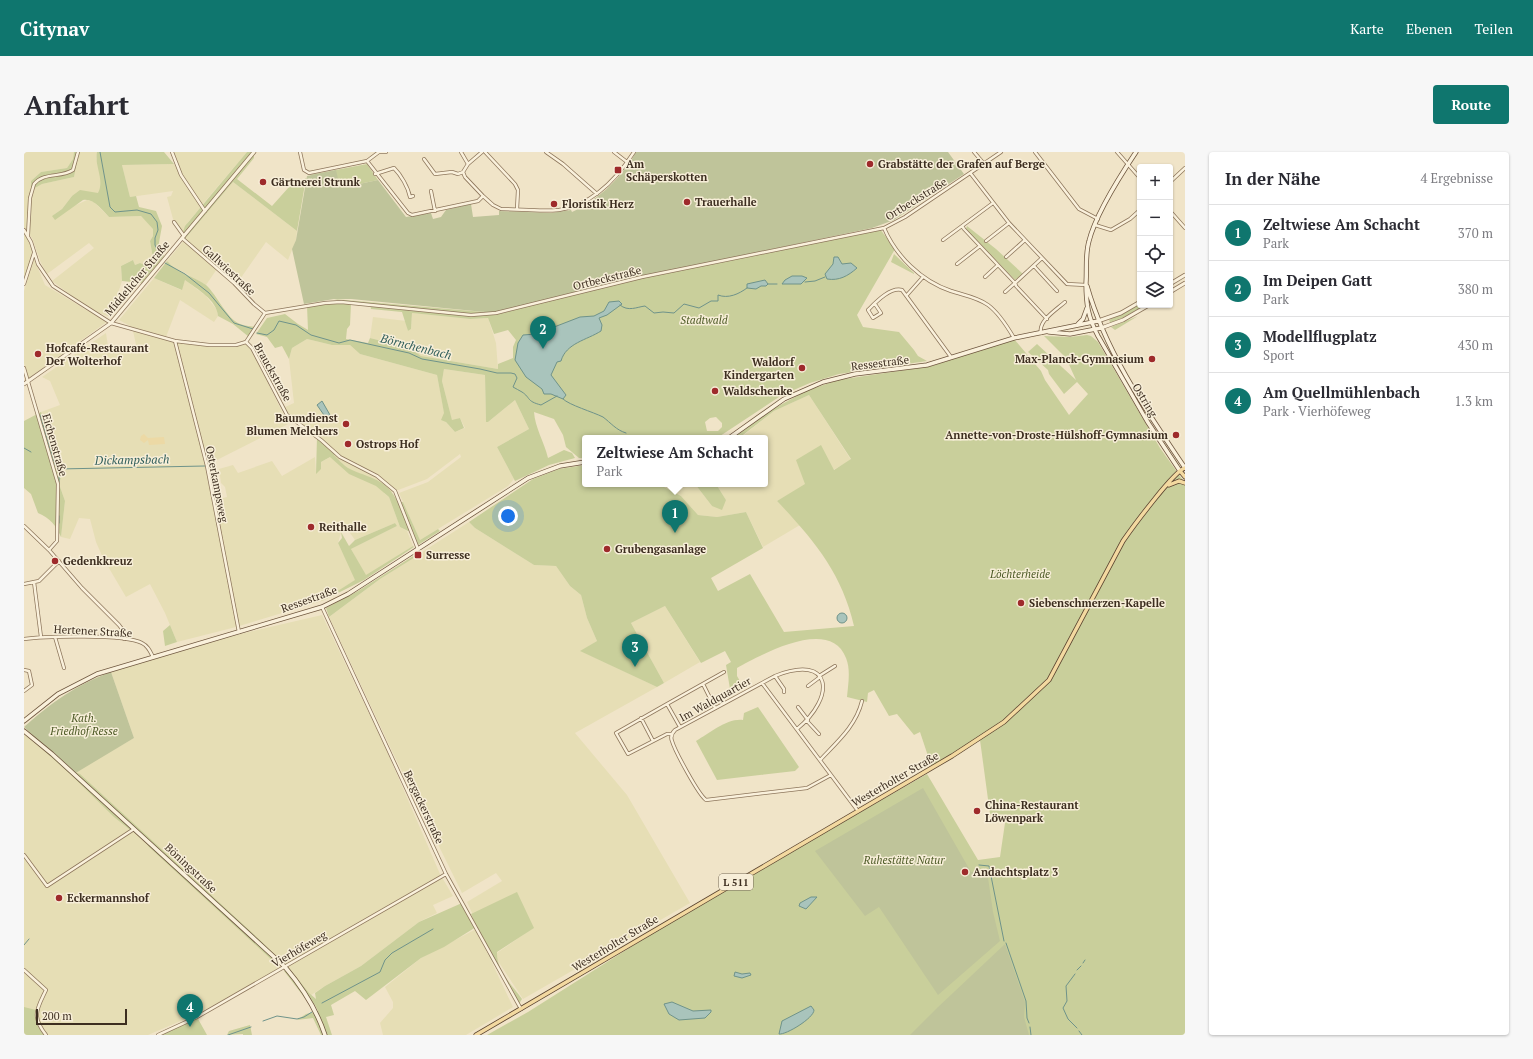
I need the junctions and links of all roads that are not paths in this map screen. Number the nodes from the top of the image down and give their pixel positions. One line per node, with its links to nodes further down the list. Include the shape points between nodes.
1 (78, 152): 50 (street, via 73,170 44,177 34,184 30,198)
2 (172, 152): 36 (street, via 181,175)
3 (254, 152): 36 (street, Middelicher Straße)
4 (300, 152): 19 (street, via 303,167 309,173)
5 (379, 152): 6 (street); 19 (street)
6 (386, 152)
7 (461, 152): 21 (street)
8 (482, 152): 21 (street)
9 (485, 152): 35 (street, via 515,184 518,190)
10 (546, 152): 31 (street)
11 (614, 152): 20 (street)
12 (634, 152): 20 (street)
13 (974, 152): 23 (street)
14 (1001, 152): 23 (street, Ortbeckstraße)
15 (1035, 152): 40 (street, via 1078,209)
16 (1117, 152): 22 (street)
17 (1136, 152): 22 (main road, Ostring)
18 (424, 159): 25 (street, via 435,174)
19 (367, 162): 26 (street)
20 (627, 162): 31 (street)
21 (468, 164): 25 (street)
22 (1128, 164): 28 (street); 40 (main road, Ostring)
23 (985, 165): 27 (street, Ortbeckstraße)
24 (1185, 168): 29 (street)
25 (463, 172): 33 (street)
26 (375, 174): 32 (street, via 394,168 409,189 410,197); 37 (street, via 408,213 412,215)
27 (971, 174): 34 (street); 45 (street, Ortbeckstraße)
28 (1137, 174)
29 (1173, 179)
30 (431, 191): 37 (street)
31 (597, 194): 35 (street, via 581,203 559,210)
32 (413, 196)
33 (483, 196): 35 (street, via 501,209); 37 (street, via 478,201)
34 (993, 203): 42 (street); 44 (street)
35 (517, 209)
36 (205, 210): 51 (street, Middelicher Straße)
37 (435, 211)
38 (1137, 213): 43 (street, via 1111,230)
39 (1173, 214): 46 (street)
40 (1098, 219): 43 (main road, Ostring)
41 (174, 222): 48 (street, Middelicher Straße)
42 (1010, 223): 53 (street); 54 (street)
43 (1095, 225): 69 (main road, Ostring, via 1086,260)
44 (962, 226): 52 (street); 55 (street)
45 (884, 228): 63 (street, via 905,261); 79 (street, Ortbeckstraße, via 642,277 496,313 471,315 341,302)
46 (1185, 228)
47 (24, 230): 50 (street, Brauckstraße)
48 (180, 232): 49 (street, Middelicher Straße); 51 (street, Middelicher Straße)
49 (177, 234)
50 (28, 237): 56 (street, Brauckstraße)
51 (183, 237): 79 (street, Gallwiestraße); 83 (street, Middelicher Straße)
52 (943, 240)
53 (1025, 240): 57 (street); 58 (street)
54 (986, 241)
55 (980, 246): 59 (street); 60 (street)
56 (34, 253): 68 (street); 83 (street, Brauckstraße, via 38,264 53,286)
57 (1006, 257)
58 (1042, 258): 61 (street); 69 (street, via 1067,284)
59 (957, 264)
60 (998, 265): 64 (street); 66 (street)
61 (1034, 266): 66 (street); 71 (street)
62 (1185, 275): 65 (street)
63 (924, 277): 73 (street); 89 (street, via 949,290 988,304 997,312)
64 (985, 277)
65 (1173, 282)
66 (1015, 283): 72 (street); 80 (street)
67 (1185, 283): 70 (street)
68 (24, 284)
69 (1086, 285): 77 (main road, Ostring); 81 (main road, Ostring)
70 (1173, 290)
71 (1057, 291)
72 (1005, 292)
73 (907, 295): 75 (street, via 897,289); 92 (street)
74 (1065, 302): 80 (street)
75 (875, 304): 75 (street, via 868,310 873,318 881,313)
76 (1137, 304): 81 (street)
77 (1087, 307): 82 (main road, Ostring); 84 (main road, via 1083,320)
78 (1144, 308): 85 (street, via 1123,320)
79 (265, 313): 91 (street)
80 (1046, 319): 88 (street, via 1040,325)
81 (1098, 321): 82 (main road, Ressestraße); 85 (main road, Ostring)
82 (1091, 322): 84 (main road, Ressestraße); 86 (main road, Ostring)
83 (111, 323): 90 (street, Brauckstraße); 94 (street, Middelicher Straße)
84 (1078, 324): 87 (main road, Ressestraße)
85 (1101, 328): 86 (main road, Ressestraße); 98 (main road, Ostring, via 1146,411)
86 (1095, 330): 87 (main road, Ressestraße, via 1070,334); 99 (main road, Ostring, via 1147,421)
87 (1046, 331): 88 (main road, Ressestraße)
88 (1041, 333): 89 (main road, Ressestraße)
89 (1014, 338): 92 (main road, Ressestraße)
90 (175, 341): 91 (street, Brauckstraße, via 222,346); 110 (street, Osterkampsweg, via 207,466)
91 (246, 342): 104 (street, Brauckstraße, via 252,348 287,415 321,440 340,458 377,476 395,491)
92 (951, 357): 96 (main road, Ressestraße, via 914,368 855,374 823,382 784,399)
93 (24, 368): 94 (street, Eichenstraße)
94 (28, 381): 95 (street, Middelicher Straße); 105 (street, Eichenstraße, via 58,484 57,541)
95 (24, 384)
96 (733, 435)
97 (582, 462): 104 (main road, Ressestraße, via 560,466 528,478)
98 (1185, 468): 99 (main road, Westerholter Straße / L 511)
99 (1180, 470): 100 (main road, Ostring); 102 (main road, Westerholter Straße / L 511)
100 (1185, 477)
101 (1185, 483): 102 (main road, via 1179,481)
102 (1168, 485): 142 (main road, Westerholter Straße / L 511, via 1123,541 1049,680 984,737)
103 (24, 526): 105 (street)
104 (418, 549): 109 (main road, Ressestraße, via 348,594)
105 (49, 550): 106 (street)
106 (59, 561): 107 (street, via 39,581); 113 (street, via 119,625)
107 (34, 582): 108 (street); 111 (street)
108 (24, 584)
109 (322, 606): 110 (main road, Ressestraße); 145 (street, Bergackerstraße)
110 (239, 632): 115 (main road, Ressestraße)
111 (41, 637): 112 (street, Hertener Straße); 114 (street, Hertener Straße)
112 (56, 637): 113 (street, Hertener Straße); 117 (street)
113 (124, 639): 115 (street, Hertener Straße, via 141,642 150,649)
114 (24, 640)
115 (153, 657): 133 (main road, Ressestraße, via 97,674 78,683 58,694)
116 (835, 666): 121 (street)
117 (64, 668)
118 (24, 670): 125 (street, via 29,671 32,685)
119 (724, 672): 123 (street)
120 (775, 676): 121 (street, via 811,670); 122 (street); 126 (street)
121 (820, 676): 124 (street); 132 (street, via 824,685 823,695)
122 (762, 683): 130 (street, Im Waldquartier); 135 (street, Im Waldquartier)
123 (703, 684): 128 (street); 130 (street)
124 (808, 686)
125 (24, 691)
126 (784, 692)
127 (862, 701): 140 (street, via 852,725)
128 (667, 704): 131 (street); 134 (street)
129 (798, 706): 132 (street)
130 (715, 708): 134 (street, Im Waldquartier)
131 (641, 718): 139 (street); 139 (street, via 617,731 619,739 628,754)
132 (808, 720): 135 (street); 138 (street)
133 (24, 721)
134 (680, 727): 137 (street, Im Waldquartier)
135 (797, 729): 140 (street, Im Waldquartier)
136 (24, 731): 143 (main road, Böningstraße)
137 (672, 734): 139 (street); 141 (street, Im Waldquartier, via 672,742 706,800 808,788)
138 (819, 734)
139 (653, 742)
140 (820, 760): 141 (street, Im Waldquartier)
141 (831, 775): 142 (street, Im Waldquartier)
142 (858, 811): 148 (main road, Westerholter Straße / L 511)
143 (135, 829): 144 (street, via 47,886); 146 (main road, Böningstraße)
144 (24, 855)
145 (446, 874): 146 (street, Vierhöfeweg); 148 (street, Bergackerstraße)
146 (285, 967): 150 (street, Vierhöfeweg, via 197,1017); 151 (main road, Böningstraße, via 301,985 315,1008)
147 (24, 970): 149 (street, via 46,990 37,1007 38,1021)
148 (521, 1009): 152 (main road, L 511)
149 (46, 1035)
150 (158, 1035)
151 (325, 1035)
152 (476, 1035)

